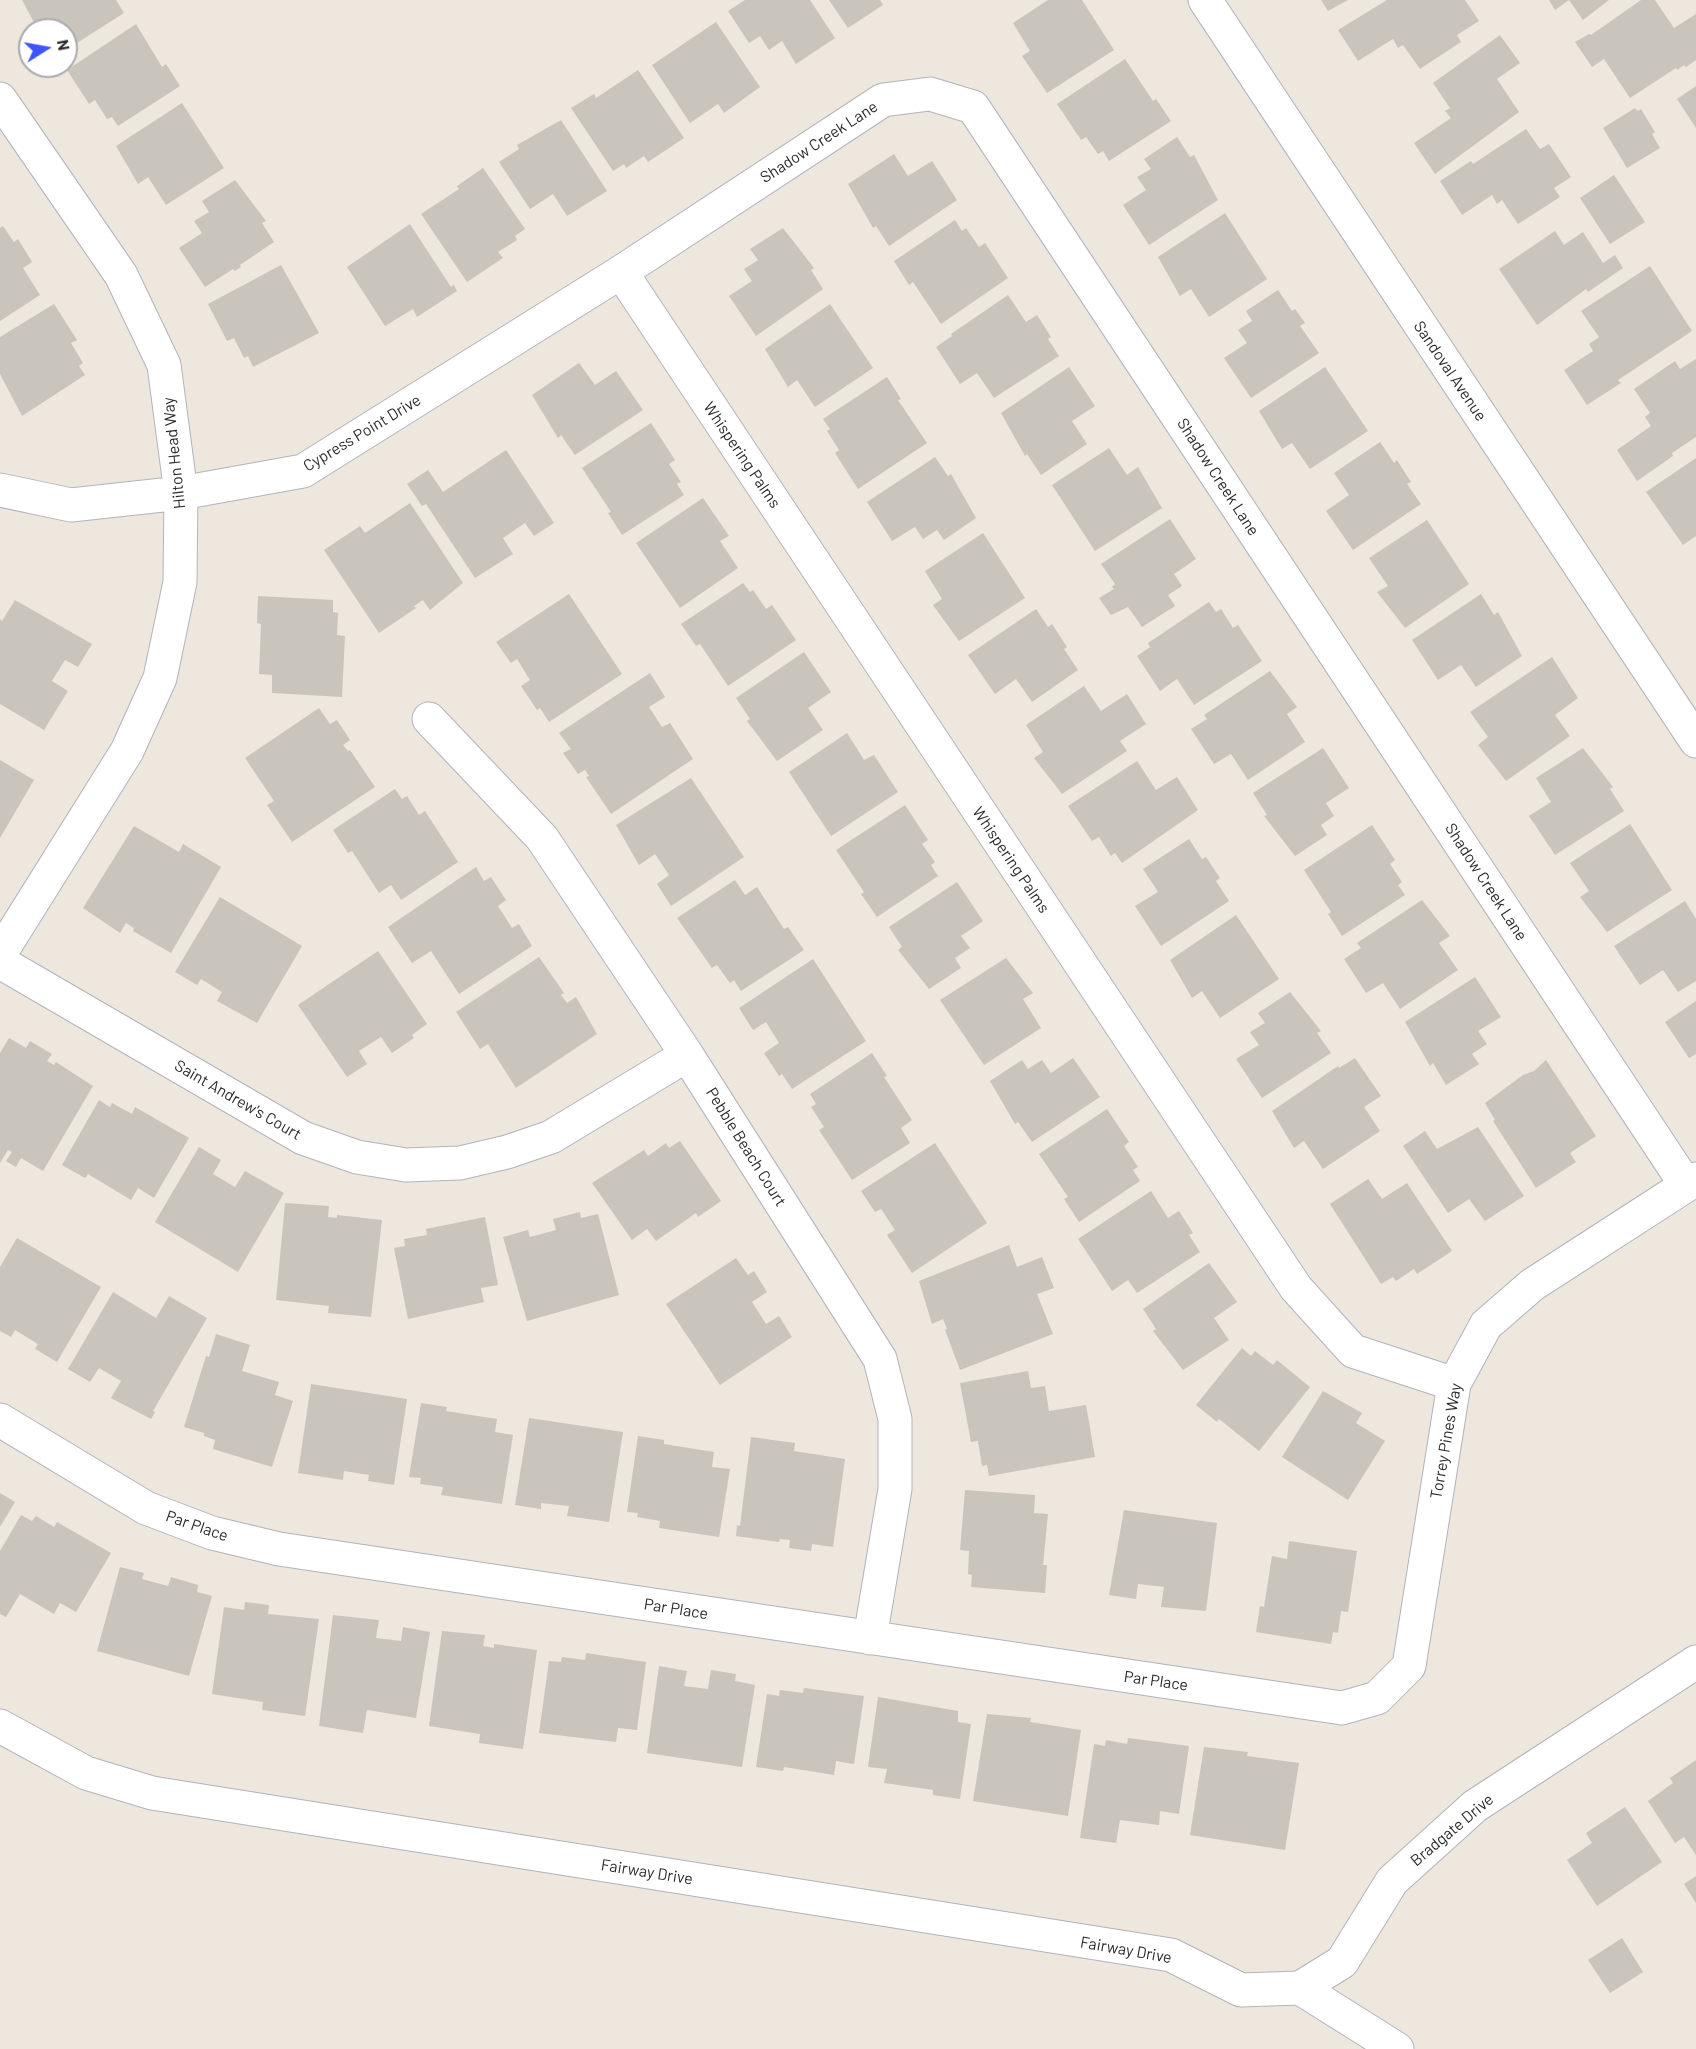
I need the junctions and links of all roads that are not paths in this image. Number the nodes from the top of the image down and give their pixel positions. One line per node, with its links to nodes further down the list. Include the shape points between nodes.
1 (1205, 0): 7 (street, Sandoval Avenue)
2 (0, 99): 5 (street, Hilton Head Way, via 121,275 164,365)
3 (621, 272): 5 (street, Cypress Point Drive, via 303,471); 11 (street, Shadow Creek Lane, via 883,100 930,94 973,107); 12 (street, Whispering Palms, via 1296,1288 1353,1351)
4 (0, 490): 5 (street, Cypress Point Drive, via 71,505)
5 (182, 493): 8 (street, Hilton Head Way, via 180,582 160,678 127,751)
6 (429, 719): 10 (street, Pebble Beach Court, via 542,838)
7 (1696, 741)
8 (0, 954)
9 (0, 962): 10 (street, Saint Andrew's Court, via 303,1138 357,1157 406,1165 460,1163 551,1137)
10 (687, 1054): 14 (street, Pebble Beach Court, via 880,1359 895,1419 895,1489)
11 (1691, 1182): 12 (street, Torrey Pines Way, via 1532,1285 1486,1325)
12 (1454, 1384): 16 (street, Torrey Pines Way, via 1409,1666)
13 (0, 1420): 14 (street, Par Place, via 146,1508 212,1533 279,1549)
14 (870, 1638): 16 (street, Par Place, via 1342,1708)
15 (1696, 1662): 18 (street, Bradgate Drive, via 1475,1806 1392,1881 1342,1962)
16 (1377, 1698)
17 (0, 1726): 18 (street, Fairway Drive, via 86,1773 152,1793 1172,1955 1241,1990)
18 (1300, 1988): 19 (street)
19 (1398, 2049)

